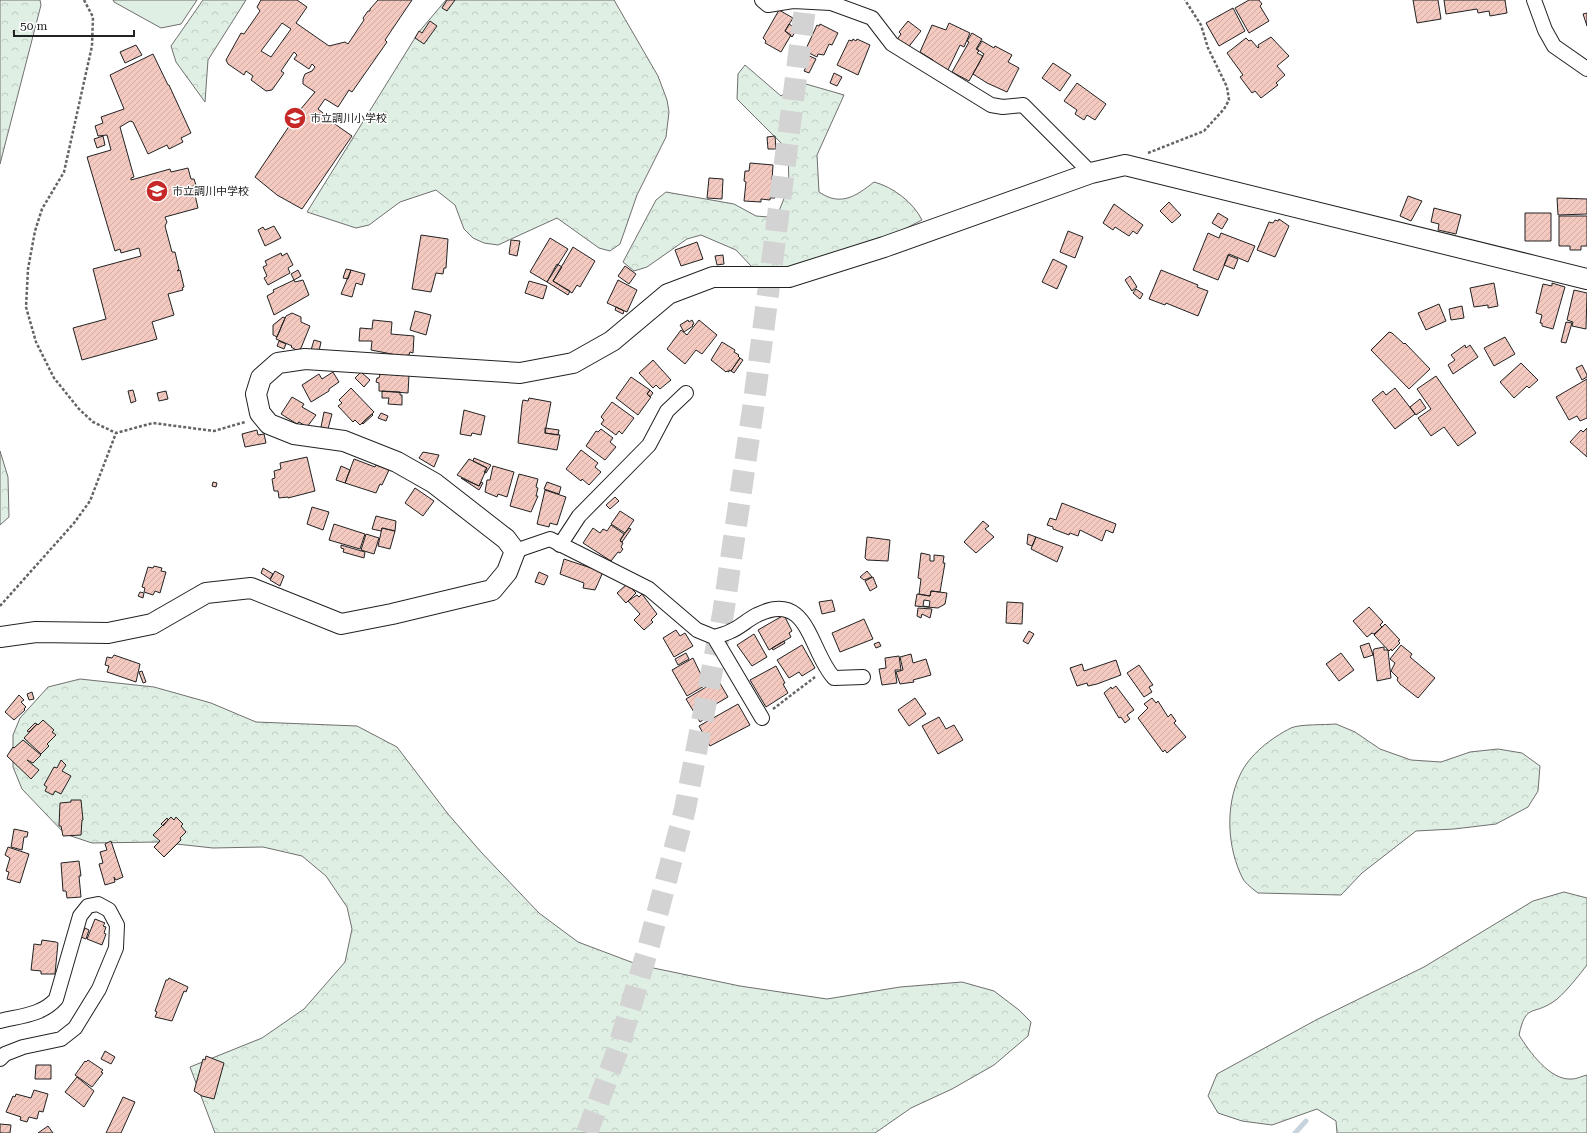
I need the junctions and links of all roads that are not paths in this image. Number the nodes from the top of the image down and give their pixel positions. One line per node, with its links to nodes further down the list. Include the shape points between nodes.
1 (762, 0): 4 (street, via 768,5 792,0 831,3 872,18 892,44 991,105 1004,108 1023,105)
2 (1534, 0): 3 (street, via 1554,46)
3 (1587, 69)
4 (1091, 173): 5 (street, via 1125,164); 8 (street, via 884,247 788,277 713,277 668,294 612,340 573,363 520,373 305,359 278,363 261,378 256,394 260,413 269,424 294,434 344,441 397,462 434,483 506,539)
5 (1587, 279)
6 (686, 393): 7 (street, via 667,411 649,445 579,516)
7 (560, 545): 8 (street, via 550,539); 10 (street, via 649,589 697,630)
8 (515, 551): 9 (street, via 507,572 492,590 341,624 251,588 206,593 152,624 108,633 36,632)
9 (0, 637)
10 (714, 637): 11 (street, via 732,631 757,614 778,607 794,612 804,620 826,669 834,678); 12 (street)
11 (863, 677)
12 (762, 718)
13 (0, 1021): 14 (street, via 39,1012 49,1007 56,999 80,916 88,906 98,904 108,910 117,925 116,948 99,989 75,1028 60,1039 23,1047 5,1054)
14 (0, 1059)

